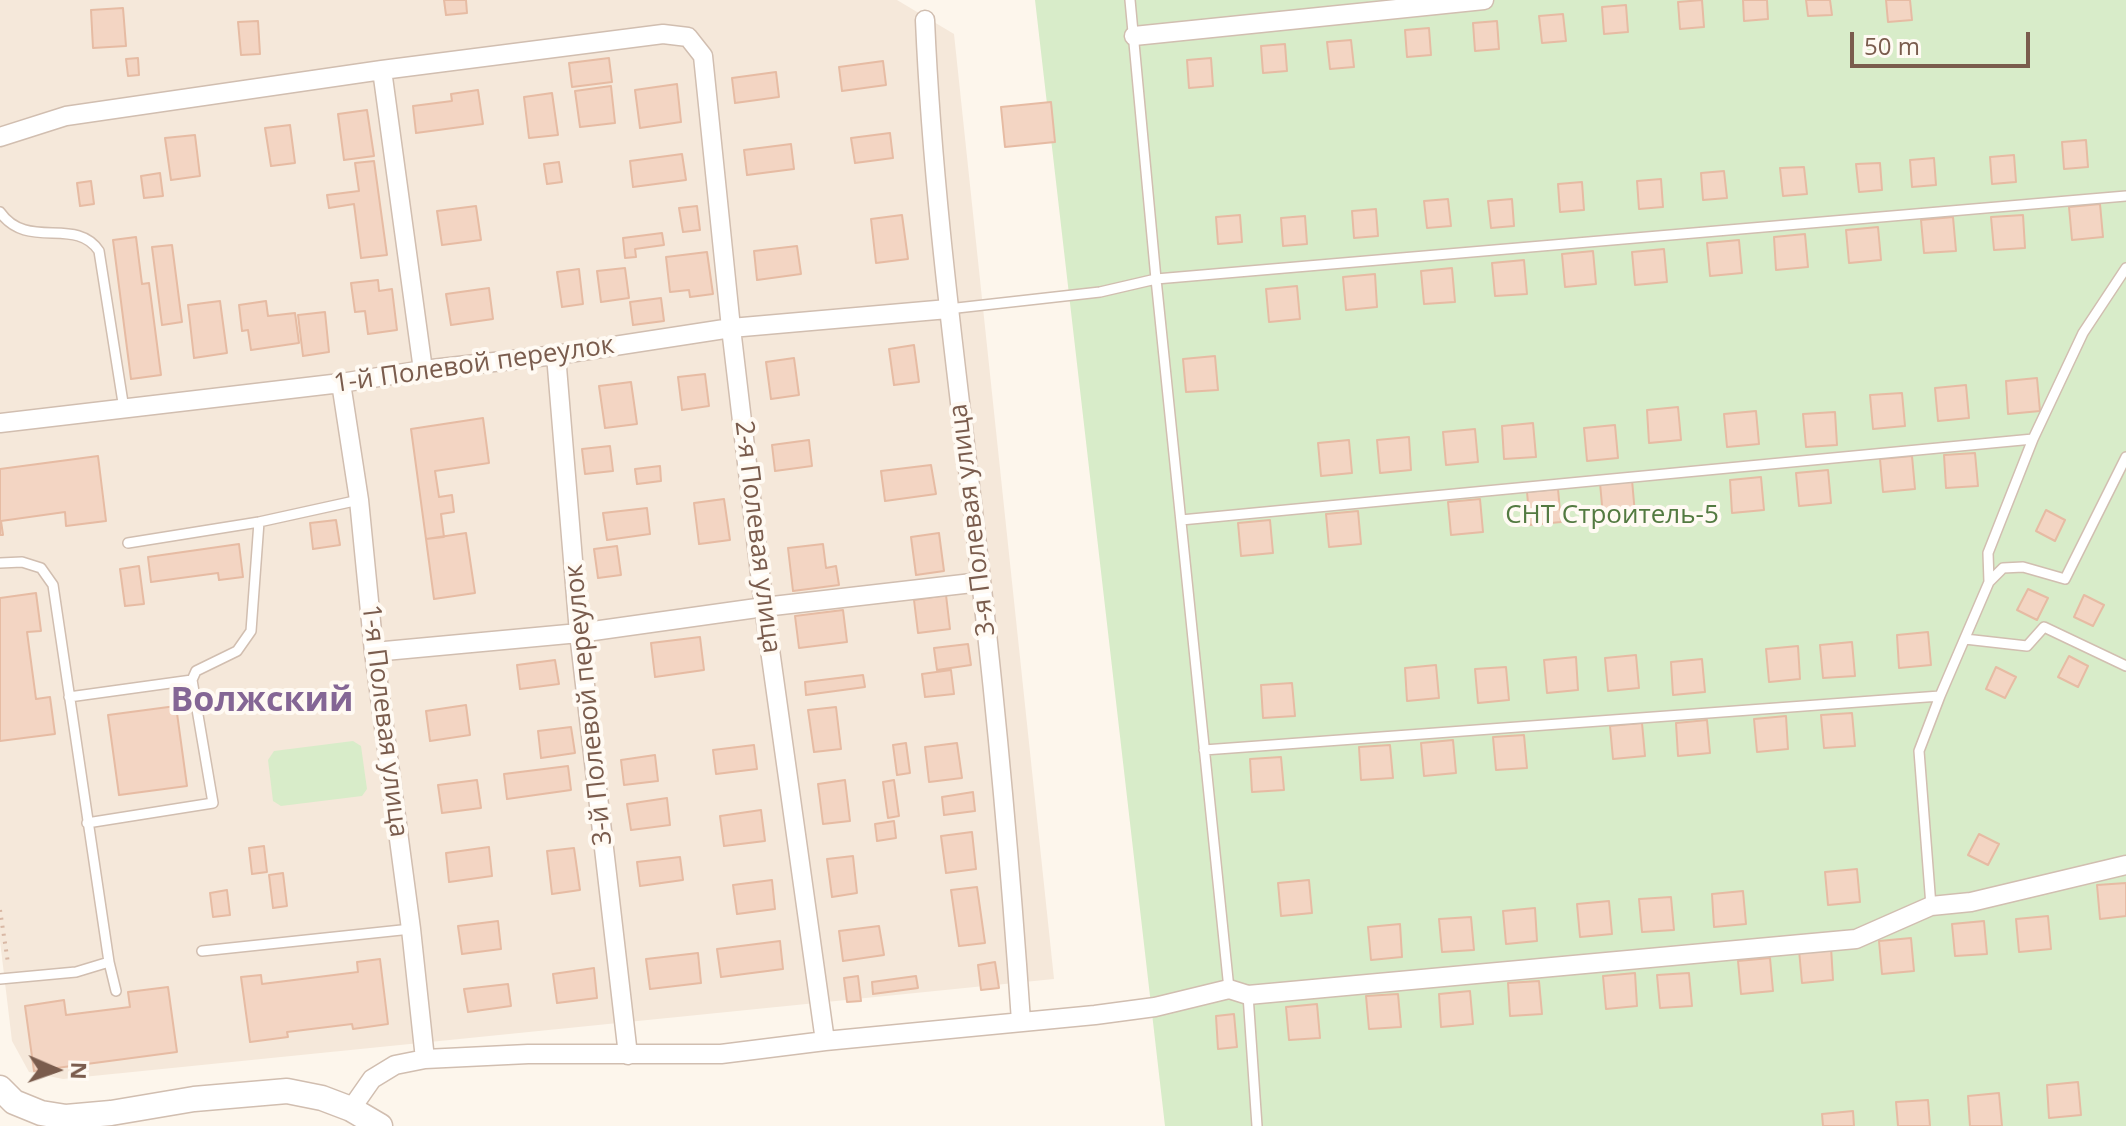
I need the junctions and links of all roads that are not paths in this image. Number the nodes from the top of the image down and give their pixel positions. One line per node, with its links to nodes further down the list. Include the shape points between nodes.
1 (1130, 0): 4 (lane)
2 (1484, 0): 4 (street)
3 (925, 20): 11 (street, 3-я Полевая улица)
4 (1134, 36): 10 (lane)
5 (382, 70): 6 (street, via 66,116); 12 (street, 2-я Полевая улица, via 663,34 688,37 703,56); 14 (street)
6 (0, 137)
7 (2126, 196): 10 (lane)
8 (0, 212): 16 (lane, via 18,229 77,235 99,251)
9 (2126, 268): 18 (lane, via 2083,333)
10 (1156, 279): 11 (lane, via 1100,292); 21 (lane)
11 (948, 309): 12 (street, 1-й Полевой переулок); 25 (street, 3-я Полевая улица)
12 (731, 328): 13 (street, 1-й Полевой переулок); 27 (street, 2-я Полевая улица)
13 (556, 355): 14 (street, 1-й Полевой переулок); 28 (street, 3-й Полевой переулок)
14 (423, 370): 15 (street, 1-й Полевой переулок)
15 (341, 383): 16 (street, 1-й Полевой переулок); 20 (street, 1-я Полевая улица)
16 (124, 409): 17 (street, 1-й Полевой переулок)
17 (1, 420)
18 (2033, 439): 21 (lane); 26 (lane, via 1988,553)
19 (2126, 457): 26 (lane, via 2065,579 2023,567 2003,568)
20 (359, 500): 22 (lane); 30 (street, 1-я Полевая улица)
21 (1181, 520): 35 (lane)
22 (259, 522): 23 (lane); 32 (lane, via 251,631 237,651 196,671)
23 (128, 543)
24 (0, 563): 34 (lane, via 41,568 53,585)
25 (981, 582): 27 (street); 46 (street, 3-я Полевая улица)
26 (1989, 582): 29 (lane)
27 (764, 607): 28 (street); 47 (street, 2-я Полевая улица)
28 (579, 633): 30 (street); 48 (street, 3-й Полевой переулок)
29 (1965, 639): 31 (lane, via 2027,646 2044,627); 33 (lane)
30 (374, 652): 39 (street, 1-я Полевая улица)
31 (2126, 666)
32 (192, 680): 34 (lane); 36 (lane, via 213,803)
33 (1940, 696): 35 (lane); 38 (lane, via 1919,751)
34 (69, 697): 36 (lane)
35 (1204, 750): 43 (lane)
36 (87, 823): 41 (lane)
37 (2126, 865): 38 (street, via 1971,902)
38 (1931, 906): 45 (street, via 1856,939)
39 (411, 929): 40 (lane); 49 (street, 1-я Полевая улица)
40 (202, 951)
41 (109, 962): 42 (lane, via 76,972); 44 (lane)
42 (5, 979)
43 (1229, 989): 45 (street); 46 (street, via 1155,1007)
44 (116, 991)
45 (1248, 995): 53 (lane)
46 (1021, 1021): 47 (street)
47 (825, 1041): 48 (street, via 721,1054)
48 (628, 1055): 49 (street)
49 (425, 1059): 51 (street, via 395,1065 372,1079)
50 (0, 1088): 51 (street, via 14,1102 66,1117 287,1091)
51 (351, 1109): 52 (street)
52 (380, 1126)
53 (1257, 1126)

